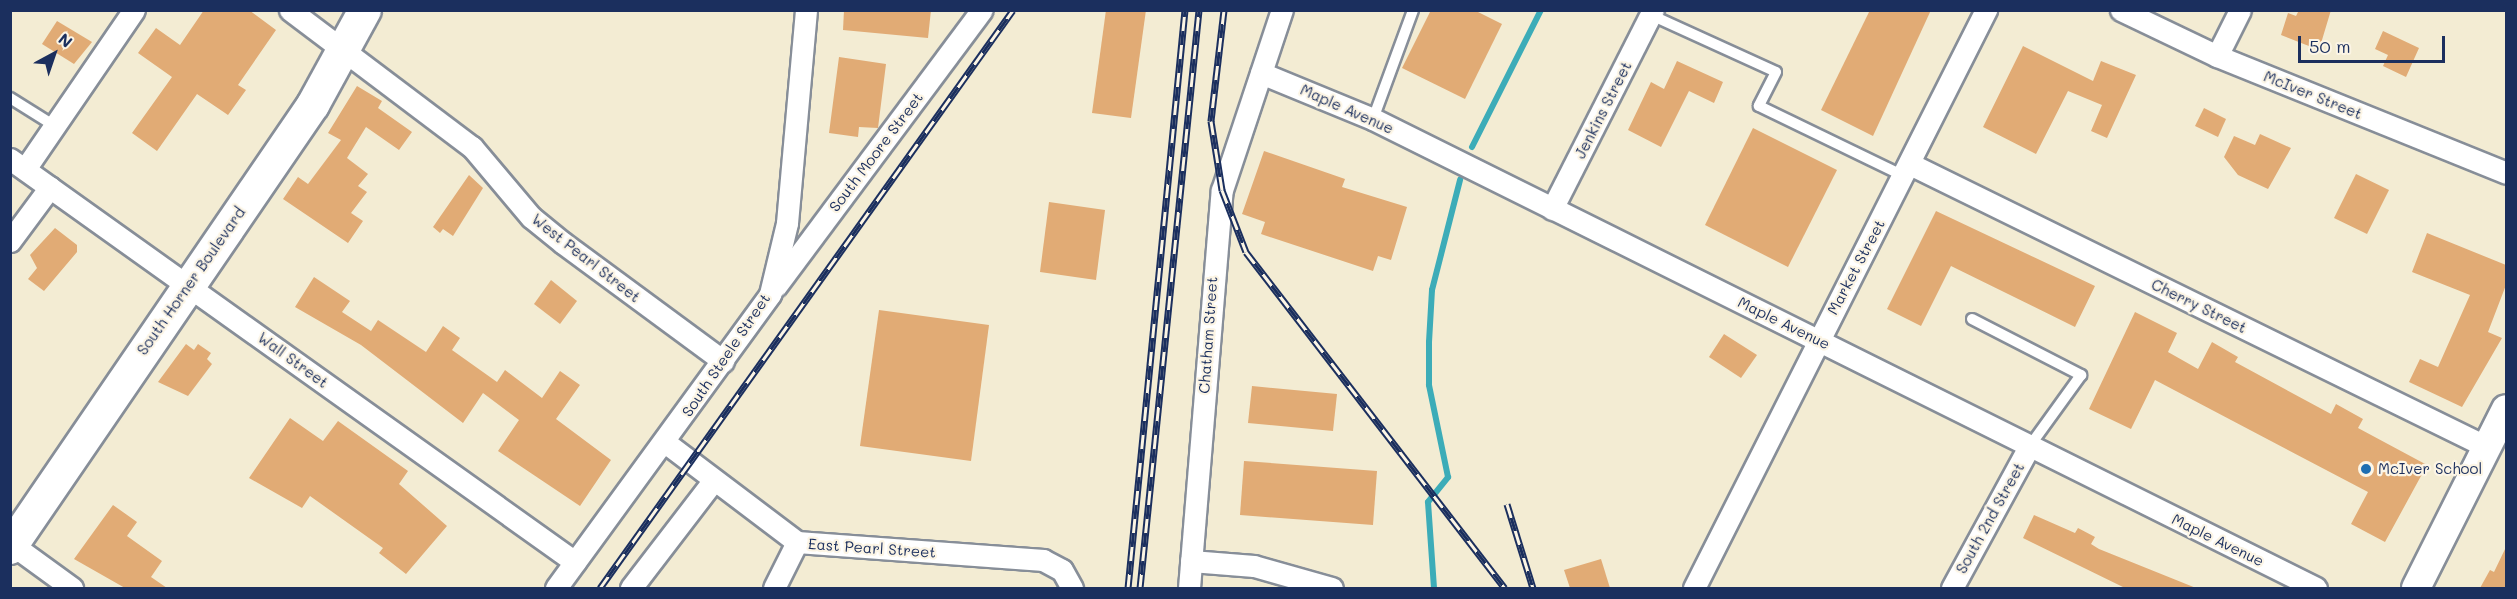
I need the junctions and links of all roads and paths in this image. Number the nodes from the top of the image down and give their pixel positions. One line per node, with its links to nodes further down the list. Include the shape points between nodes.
1 (134, 10): 17 (street)
2 (290, 10): 12 (street, West Pearl Street)
3 (365, 10): 12 (main road, South Horner Boulevard)
4 (806, 10): 25 (street, South Steele Street, via 788,223)
5 (982, 10): 25 (street, South Moore Street)
6 (1282, 10): 14 (street, Chatham Street)
7 (1413, 10): 16 (lane)
8 (1986, 10): 19 (street, Market Street)
9 (2121, 10): 13 (street, McIver Street)
10 (2240, 10): 13 (street)
11 (1652, 13): 19 (lane, via 1776,72 1759,106); 22 (street, Jenkins Street)
12 (346, 52): 24 (main road, South Horner Boulevard); 28 (street, West Pearl Street, via 472,147 531,217)
13 (2217, 56): 20 (street, McIver Street)
14 (1259, 80): 16 (street, Maple Avenue); 36 (street, Chatham Street, via 1229,162 1215,239)
15 (10, 98): 17 (lane)
16 (1373, 119): 22 (street, Maple Avenue)
17 (55, 126): 18 (street)
18 (18, 164): 21 (street, Wall Street)
19 (1907, 170): 27 (street, Market Street); 32 (street, Cherry Street)
20 (2506, 173)
21 (50, 187): 23 (street); 24 (street, Wall Street)
22 (1552, 209): 27 (street, Maple Avenue)
23 (10, 241)
24 (189, 286): 35 (main road, South Horner Boulevard); 37 (street, Wall Street)
25 (770, 294): 28 (street, South Steele Street)
26 (1972, 319): 31 (lane, via 2081,375)
27 (1818, 339): 31 (street, Maple Avenue); 45 (street, Market Street)
28 (723, 361): 30 (street, South Steele Street)
29 (2506, 409): 32 (street)
30 (666, 443): 33 (street, East Pearl Street); 37 (street, South Steele Street)
31 (2029, 447): 46 (street, South 2nd Street); 47 (street, Maple Avenue)
32 (2487, 447): 48 (street)
33 (713, 481): 34 (street, East Pearl Street); 41 (street)
34 (797, 542): 38 (street, East Pearl Street, via 1043,560); 42 (street)
35 (11, 545): 39 (street)
36 (1191, 561): 43 (street, Chatham Street); 44 (street, via 1254,567)
37 (575, 562): 40 (street, South Steele Street)
38 (1070, 584)
39 (72, 588)
40 (556, 588)
41 (631, 588)
42 (774, 588)
43 (1189, 588)
44 (1332, 588)
45 (1694, 588)
46 (1952, 588)
47 (2316, 588)
48 (2416, 588)

